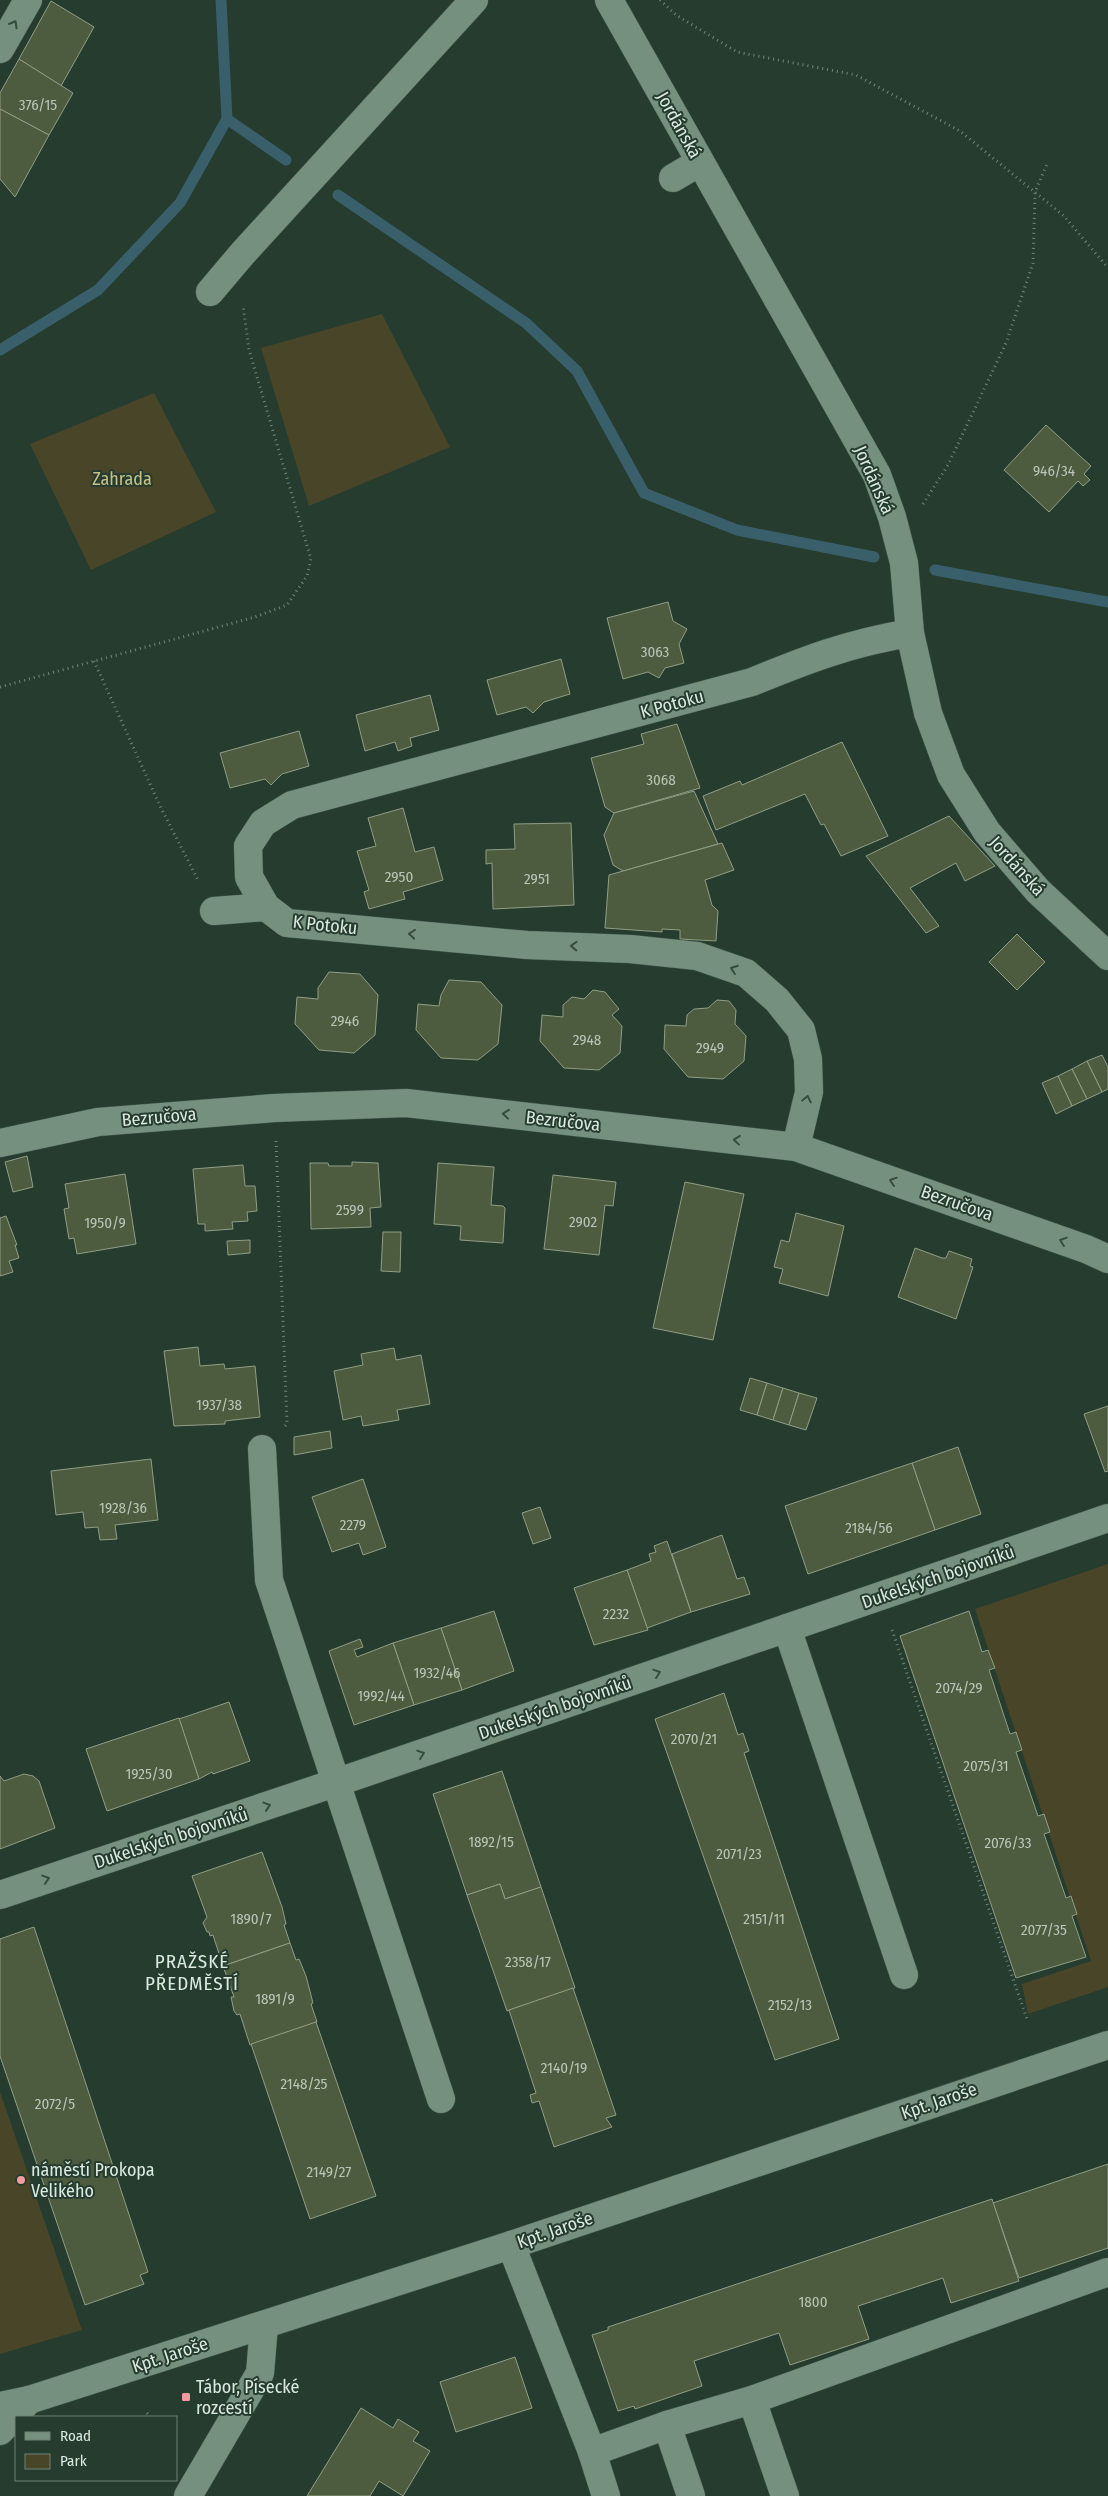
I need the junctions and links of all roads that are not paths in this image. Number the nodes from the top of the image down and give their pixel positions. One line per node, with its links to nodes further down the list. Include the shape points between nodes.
1 (28, 0): 4 (street, one-way to 1)
2 (474, 0): 7 (street)
3 (609, 0): 5 (street, Jordánská)
4 (0, 48)
5 (700, 162): 6 (street); 8 (street, Jordánská, via 877,475 904,563)
6 (673, 178)
7 (210, 292)
8 (910, 633): 9 (street, K Potoku, via 867,640 814,656 752,682 292,805 263,824 248,846 249,878); 11 (street, Jordánská, via 928,713 951,775 986,832 1038,891)
9 (266, 908): 10 (street); 13 (street, K Potoku, one-way to 9, via 809,1092 808,1059 801,1030 777,1000 746,974 697,956 630,949 527,945 287,923)
10 (214, 911)
11 (1108, 956)
12 (0, 1143): 13 (street, Bezručova, one-way to 12, via 406,1103 274,1108 98,1122)
13 (796, 1147): 14 (street, Bezručova, one-way to 13)
14 (1108, 1259)
15 (262, 1449): 18 (street, via 269,1580)
16 (1108, 1518): 17 (street, Dukelských bojovníků)
17 (787, 1628): 18 (street, Dukelských bojovníků, one-way to 17); 20 (street)
18 (338, 1782): 19 (street, Dukelských bojovníků, one-way to 18); 22 (street)
19 (0, 1895)
20 (904, 1975)
21 (1108, 2045): 23 (street, Kpt. Jaroše)
22 (441, 2099)
23 (511, 2245): 25 (street, Kpt. Jaroše); 31 (street)
24 (1108, 2272): 27 (street)
25 (264, 2326): 26 (street, Kpt. Jaroše); 32 (street, via 260,2373)
26 (29, 2400): 28 (street, Kpt. Jaroše); 30 (street)
27 (752, 2400): 29 (street); 35 (street)
28 (0, 2406)
29 (667, 2425): 31 (street); 34 (street)
30 (0, 2431)
31 (592, 2452): 33 (street)
32 (188, 2496)
33 (606, 2496)
34 (691, 2496)
35 (785, 2496)

